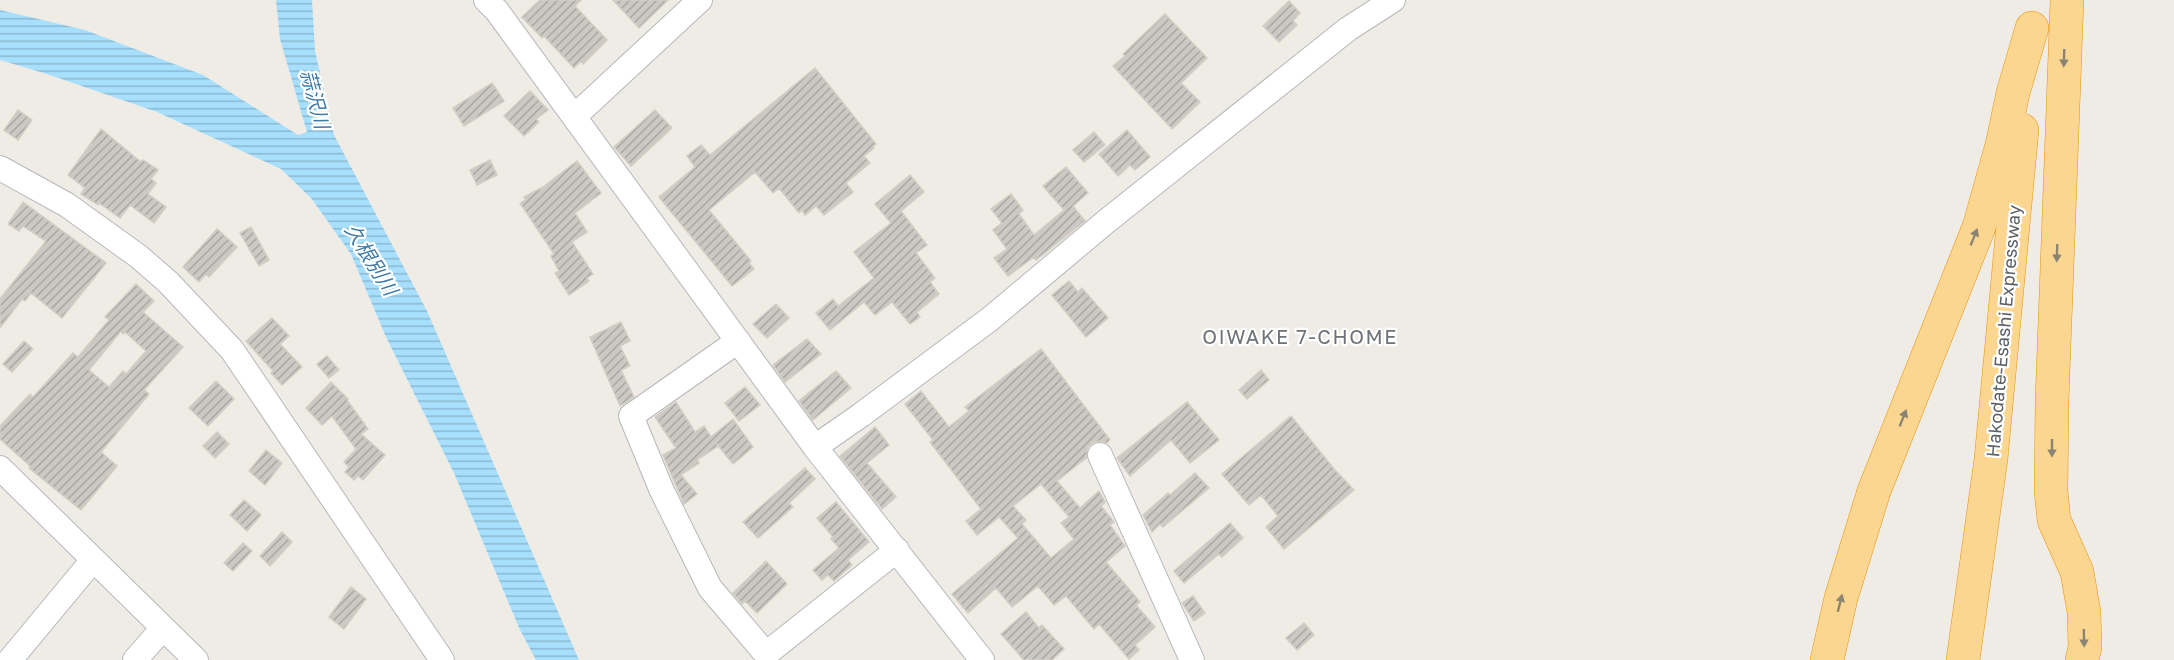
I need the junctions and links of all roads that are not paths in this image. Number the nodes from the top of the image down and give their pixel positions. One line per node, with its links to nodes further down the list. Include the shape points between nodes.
1 (486, 0): 6 (street)
2 (700, 0): 6 (street)
3 (1393, 0): 9 (street, via 1348,28 990,319)
4 (2067, 0): 23 (highway, one-way to 23, via 2051,490 2054,520 2079,582 2084,612)
5 (2033, 14): 21 (highway, one-way to 5, via 1841,598 1874,491 1979,227); 22 (highway, Hakodate-Esashi Expressway, via 1991,459)
6 (575, 116): 8 (street)
7 (0, 168): 18 (street, via 67,206 138,256 232,350)
8 (738, 341): 9 (street); 12 (street, via 631,416 662,491 710,588 766,654)
9 (815, 447): 12 (street)
10 (1100, 455): 20 (street)
11 (0, 468): 13 (street)
12 (897, 550): 19 (street)
13 (93, 560): 14 (street); 15 (street)
14 (163, 628): 16 (street); 17 (street)
15 (10, 660)
16 (135, 660)
17 (196, 660)
18 (442, 660)
19 (982, 660)
20 (1192, 660)
21 (1827, 660)
22 (1963, 660)
23 (2082, 660)

